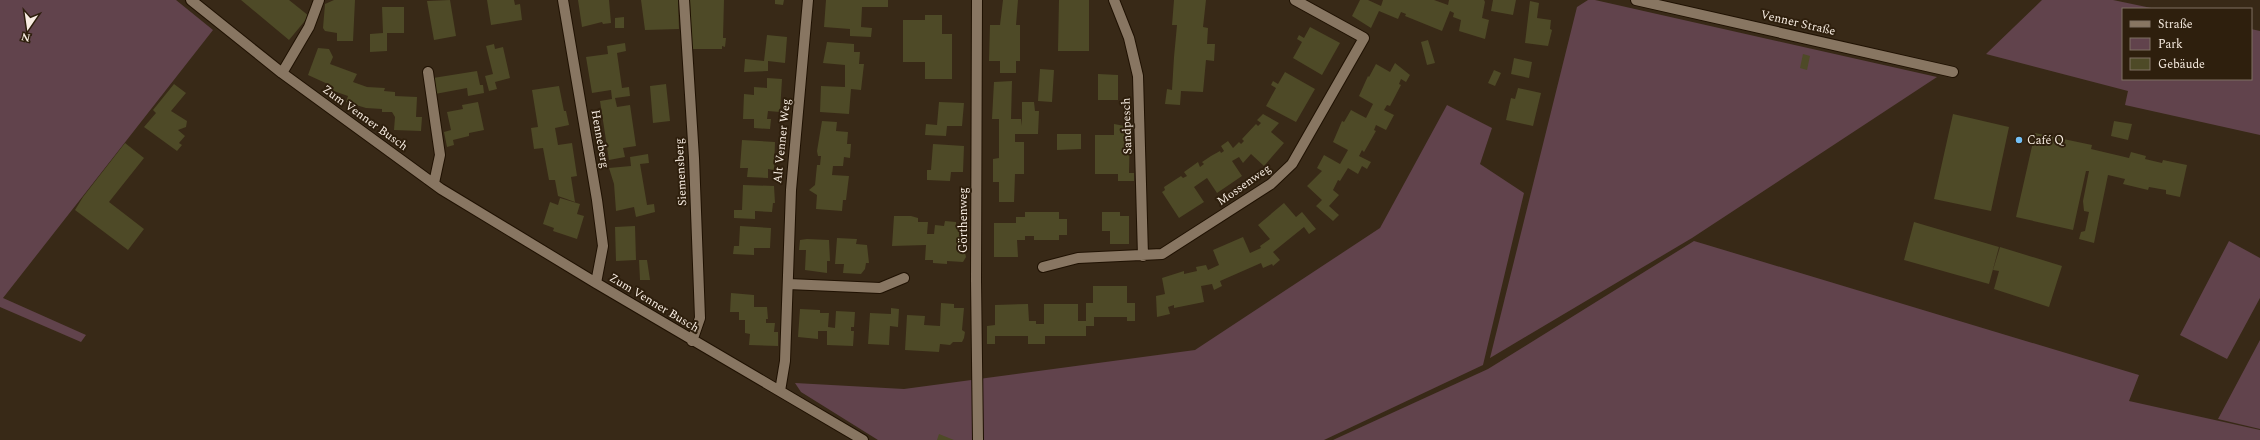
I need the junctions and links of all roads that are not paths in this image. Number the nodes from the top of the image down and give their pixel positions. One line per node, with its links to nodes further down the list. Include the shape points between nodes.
1 (192, 0): 12 (street, Zum Venner Busch)
2 (319, 0): 12 (street, via 309,27)
3 (563, 0): 17 (street, Henneberg, via 597,200 602,246)
4 (684, 0): 19 (street, Siemensberg, via 694,158 700,318)
5 (808, 0): 18 (street, Alt Venner Weg, via 790,190)
6 (977, 0): 22 (street, Görthenweg)
7 (1114, 0): 14 (street, Sandpesch, via 1129,38 1138,76)
8 (1295, 0): 14 (street, Mossenweg, via 1364,38 1292,164 1271,184 1162,254)
9 (1636, 0): 11 (street, Venner Straße)
10 (428, 72): 13 (street, via 440,155)
11 (1953, 72)
12 (282, 73): 13 (street, Zum Venner Busch)
13 (434, 183): 17 (street, Zum Venner Busch)
14 (1143, 256): 15 (street, Mossenweg, via 1078,258)
15 (1043, 267)
16 (904, 278): 18 (street, via 880,288)
17 (596, 283): 19 (street, Zum Venner Busch)
18 (788, 284): 20 (street, Alt Venner Weg, via 785,361)
19 (692, 341): 20 (street, Zum Venner Busch)
20 (780, 391): 21 (street, Zum Venner Busch)
21 (863, 440)
22 (978, 440)

